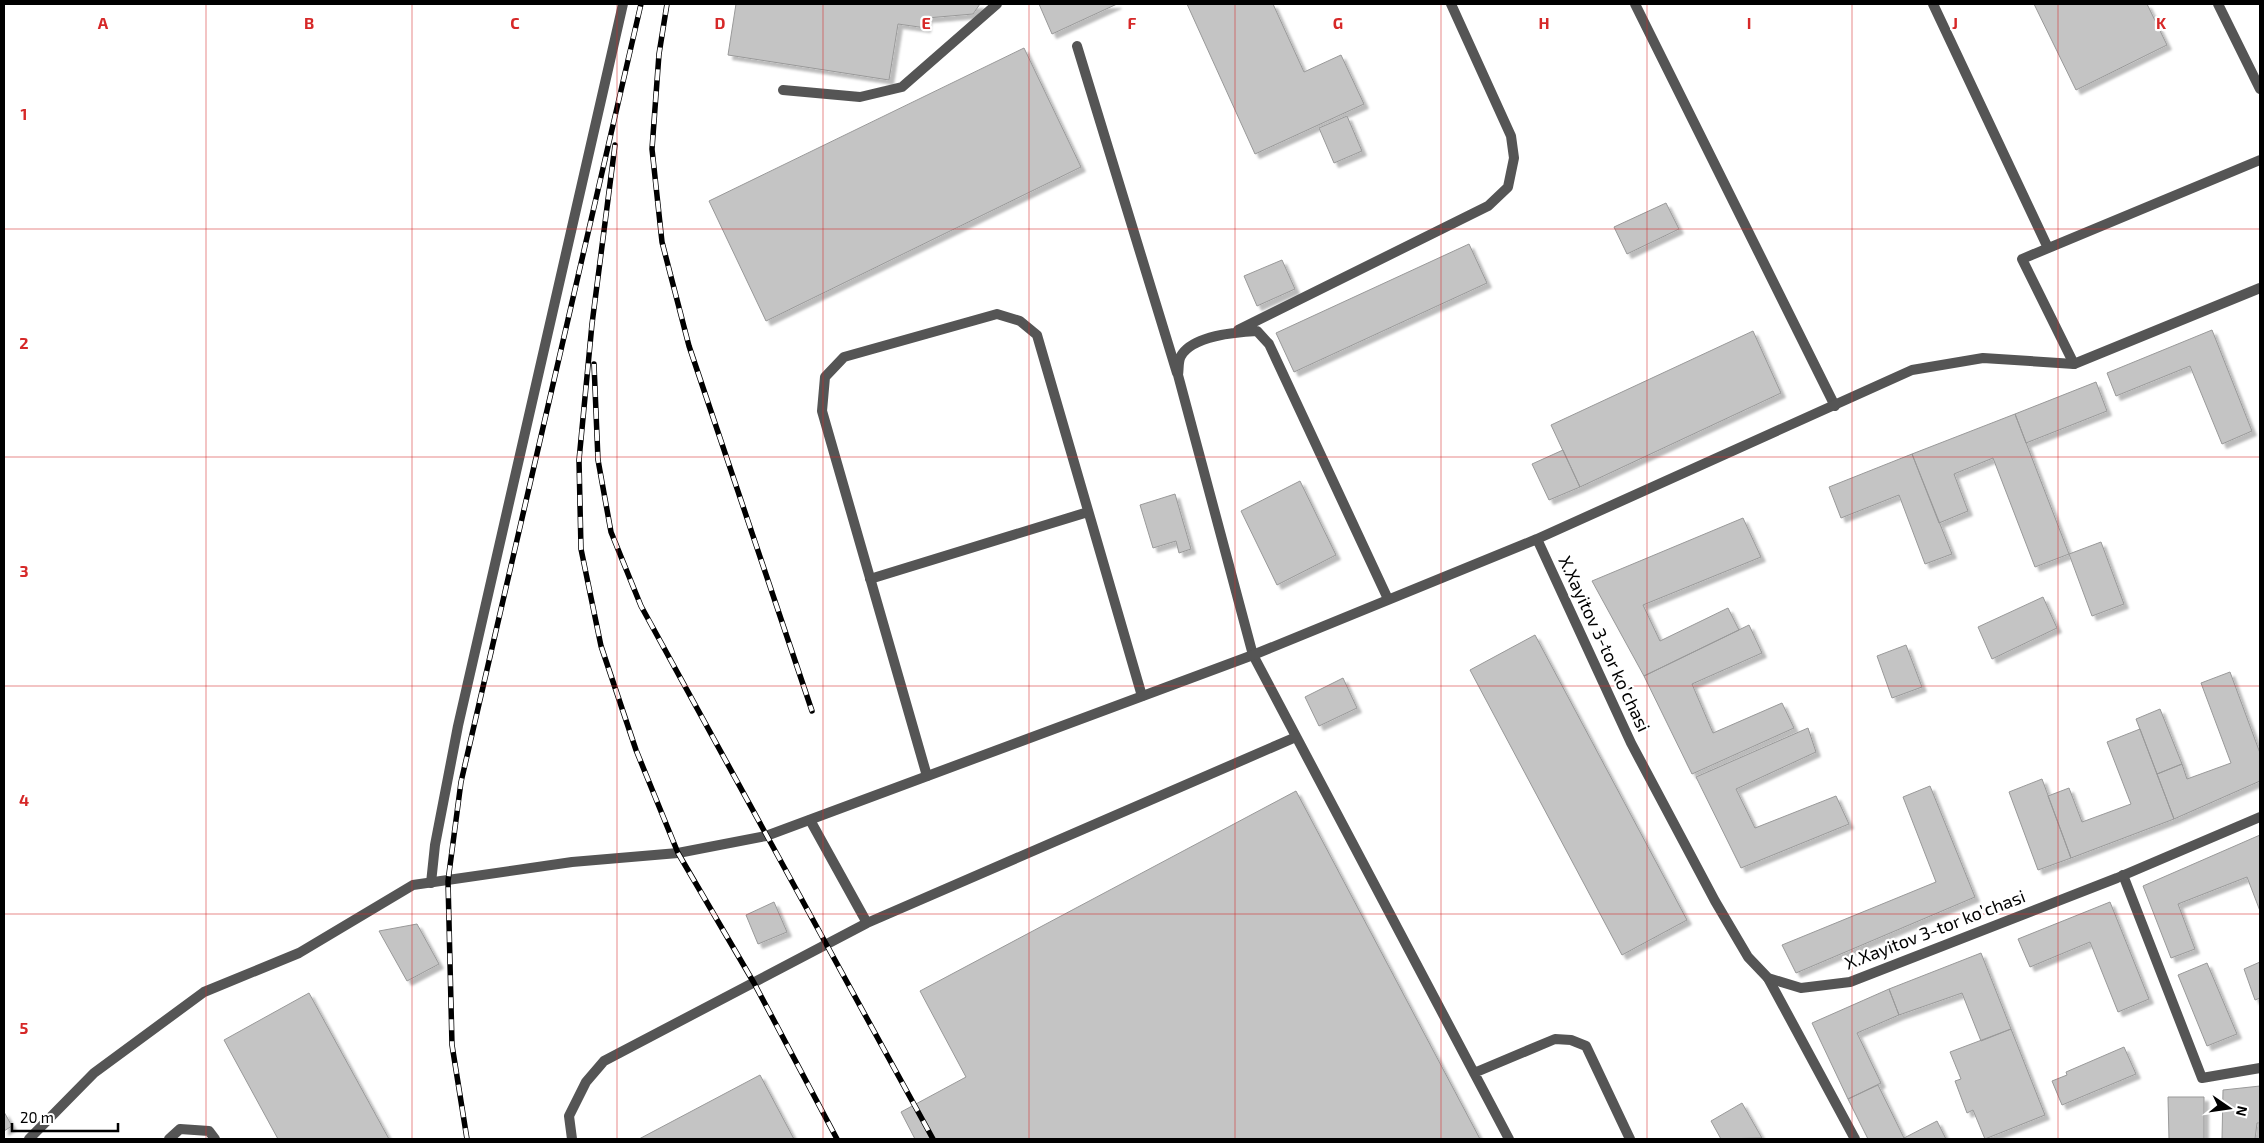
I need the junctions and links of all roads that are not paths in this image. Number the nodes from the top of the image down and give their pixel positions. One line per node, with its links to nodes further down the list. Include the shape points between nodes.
1 (623, 4): 28 (street, via 458,726)
2 (997, 4): 9 (street, via 902,87 860,97)
3 (1451, 4): 13 (street, via 1511,136 1514,158 1508,187 1488,206)
4 (1635, 4): 16 (street)
5 (1933, 4): 11 (street)
6 (2218, 4): 8 (street)
7 (1076, 46): 15 (street)
8 (2260, 88)
9 (782, 90)
10 (2260, 160): 11 (street)
11 (2048, 248): 14 (street, via 2022,258)
12 (2260, 288): 14 (street)
13 (1233, 332): 15 (street, via 1190,345 1180,357); 20 (street, via 1257,331 1269,344)
14 (2074, 364): 16 (street, via 1983,358 1912,370)
15 (1178, 375): 21 (street)
16 (1835, 406): 18 (street)
17 (1088, 512): 19 (street); 19 (street, via 1037,335 1020,321 996,314 844,357 824,377 822,411); 22 (street)
18 (1537, 539): 20 (street); 30 (street, X.Xayitov 3-tor koʼchasi, via 1636,752 1715,901 1748,957)
19 (870, 579): 24 (street)
20 (1388, 600): 21 (street)
21 (1253, 655): 22 (street); 23 (street)
22 (1142, 696): 24 (street)
23 (1296, 736): 29 (street); 32 (street)
24 (927, 776): 26 (street)
25 (2260, 817): 27 (street, X.Xayitov 3-tor koʼchasi)
26 (810, 820): 28 (street, via 766,836 678,853 572,862); 29 (street)
27 (2123, 875): 30 (street, X.Xayitov 3-tor koʼchasi, via 1850,982 1801,988); 31 (street, via 2202,1078)
28 (430, 883): 33 (street, via 413,885 299,953 204,992 94,1073)
29 (867, 922): 36 (street, via 604,1061 586,1082 569,1116)
30 (1768, 978): 39 (street)
31 (2260, 1068)
32 (1474, 1073): 37 (street); 38 (street, via 1555,1039 1571,1040 1586,1046)
33 (30, 1139)
34 (169, 1139): 35 (street, via 180,1129 208,1131)
35 (215, 1139)
36 (572, 1139)
37 (1509, 1139)
38 (1630, 1139)
39 (1855, 1139)

